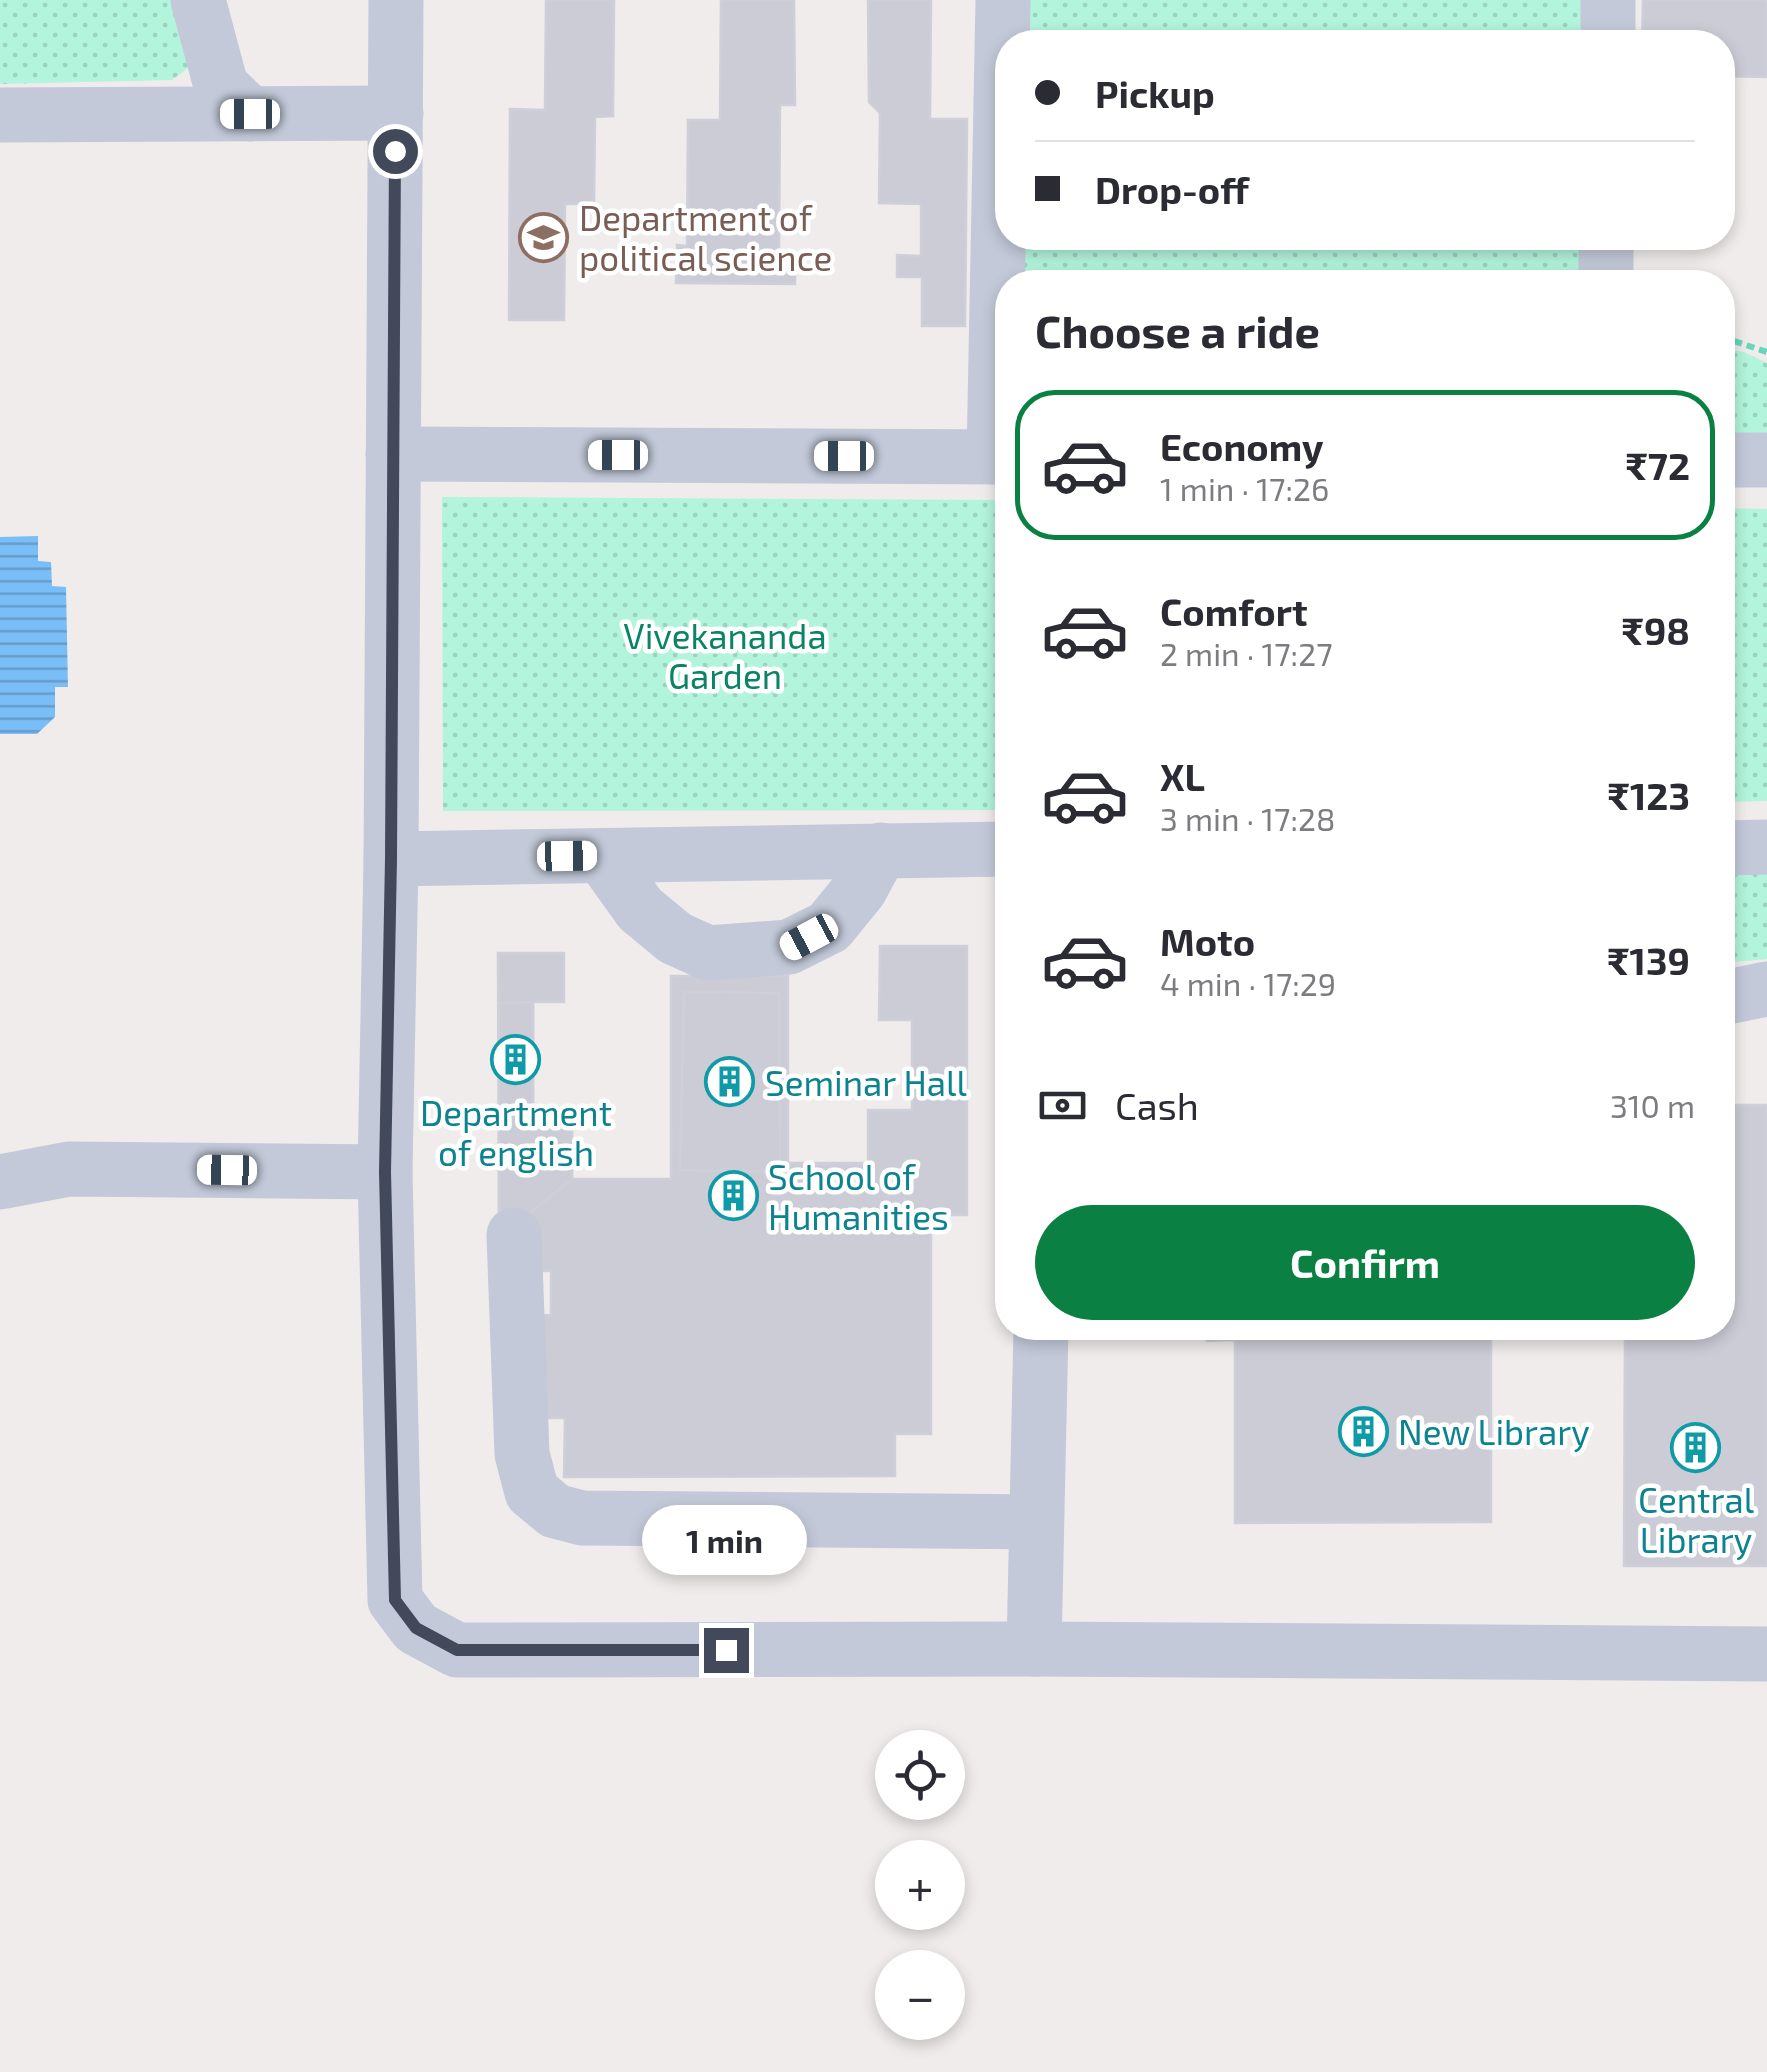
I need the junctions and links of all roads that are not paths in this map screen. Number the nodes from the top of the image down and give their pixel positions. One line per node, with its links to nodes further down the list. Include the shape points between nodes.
1 (198, 0): 8 (lane, via 221,86)
2 (396, 0): 7 (lane)
3 (1002, 0): 5 (lane)
4 (1608, 0): 6 (lane)
5 (1002, 30)
6 (1608, 30)
7 (396, 113): 8 (lane); 10 (lane)
8 (250, 114): 9 (lane)
9 (0, 115)
10 (393, 454): 13 (lane); 19 (lane)
11 (1735, 460): 12 (lane)
12 (1767, 460)
13 (995, 472)
14 (995, 837): 17 (lane)
15 (1735, 848): 16 (lane)
16 (1767, 848)
17 (881, 850): 18 (lane); 18 (lane, via 828,927 790,948 708,953 640,909)
18 (602, 856): 19 (lane)
19 (391, 859): 22 (lane)
20 (1767, 989): 21 (lane)
21 (1735, 995)
22 (385, 1172): 23 (lane, via 69,1168); 27 (lane, via 395,1600 416,1628 457,1650)
23 (0, 1182)
24 (514, 1235): 26 (lane, via 522,1454 532,1492 556,1511 582,1518)
25 (1041, 1340): 26 (lane)
26 (1036, 1522): 27 (lane)
27 (1034, 1650): 28 (lane)
28 (1764, 1660)

